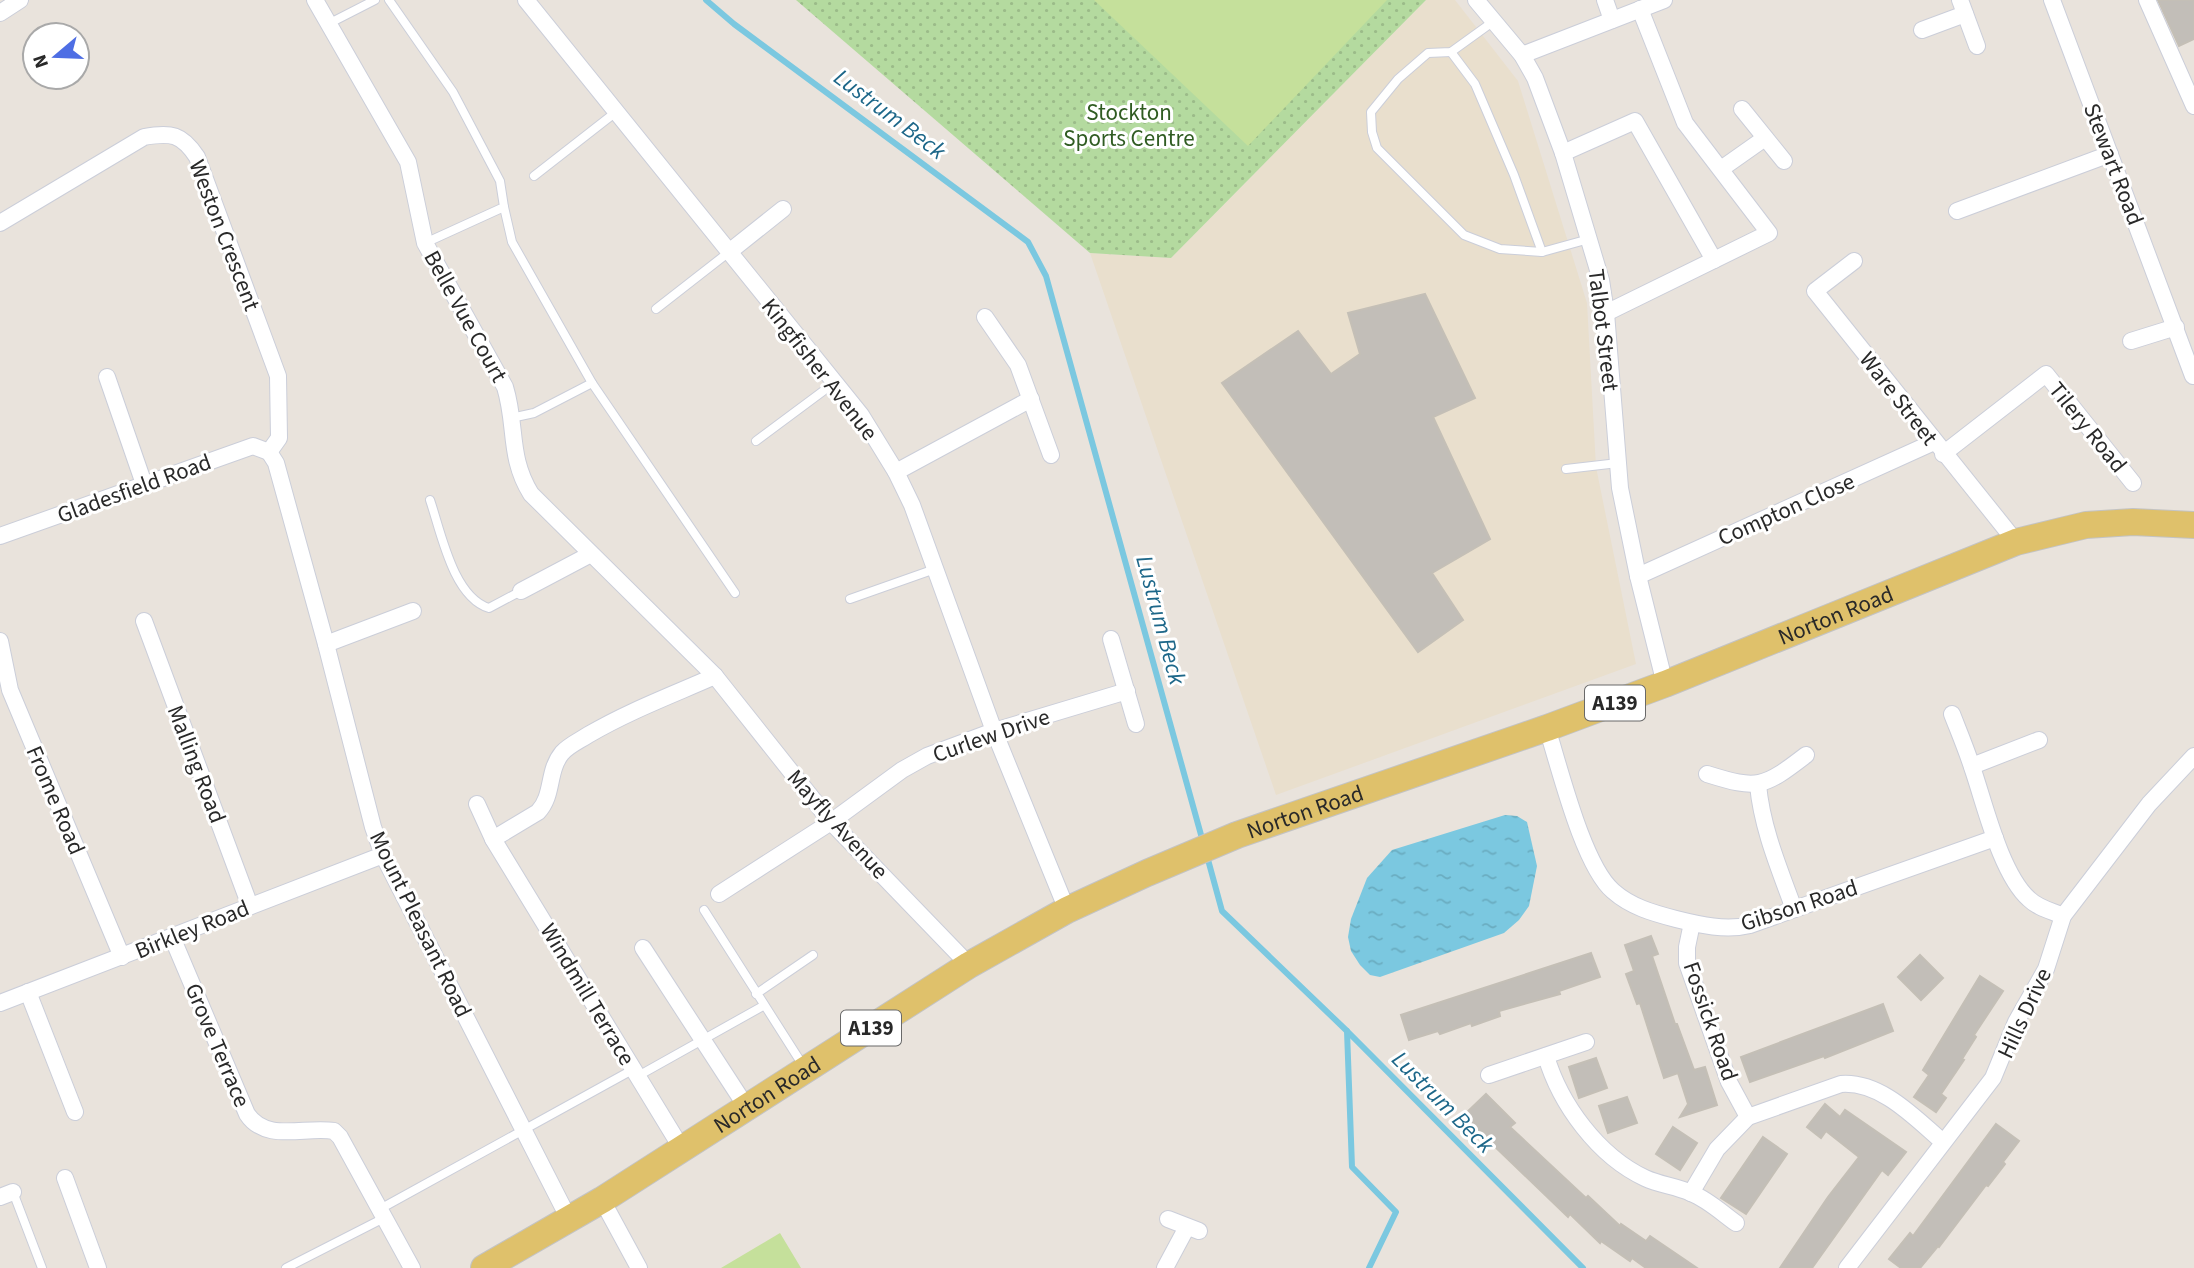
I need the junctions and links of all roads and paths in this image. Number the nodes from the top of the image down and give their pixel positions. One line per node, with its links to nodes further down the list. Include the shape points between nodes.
1 (20, 0): 13 (street)
2 (315, 0): 16 (street, Belle Vue Court)
3 (389, 0): 30 (lane, via 453,92 500,181)
4 (526, 0): 23 (street, Kingfisher Avenue)
5 (1476, 0): 15 (street, Talbot Street)
6 (1605, 0): 14 (street)
7 (1664, 0): 12 (street)
8 (2052, 0): 26 (street, Stewart Road)
9 (2147, 0): 21 (street)
10 (372, 1): 16 (lane)
11 (1962, 7): 17 (street); 18 (street)
12 (1640, 9): 14 (street); 28 (street, via 1685,123)
13 (0, 13)
14 (1612, 20): 20 (street)
15 (1494, 21): 19 (lane); 20 (street, Talbot Street)
16 (330, 23): 35 (street, Belle Vue Court, via 408,162)
17 (1922, 30)
18 (1977, 46)
19 (1451, 52): 37 (lane, via 1475,84); 37 (lane, via 1428,53 1398,79 1371,112 1377,148 1464,235 1500,249)
20 (1522, 55): 25 (street, Talbot Street)
21 (2194, 106)
22 (1742, 109): 24 (street)
23 (616, 112): 29 (lane); 36 (street, Kingfisher Avenue)
24 (1765, 138): 27 (street); 28 (street)
25 (1563, 153): 34 (street, Talbot Street); 38 (street, via 1635,121)
26 (2110, 153): 32 (street); 43 (street, Stewart Road)
27 (1784, 161)
28 (1721, 169): 38 (street, via 1769,233)
29 (534, 176)
30 (504, 207): 35 (lane); 47 (lane, via 512,242)
31 (783, 209): 36 (street)
32 (1957, 211)
33 (0, 223): 53 (street, Weston Crescent, via 145,137 175,135 188,143 278,376 279,438)
34 (1589, 239): 37 (lane); 41 (street, Talbot Street)
35 (425, 243): 50 (street, Belle Vue Court, via 505,387)
36 (729, 252): 40 (lane); 48 (street, Kingfisher Avenue)
37 (1542, 252)
38 (1714, 260): 41 (street)
39 (1854, 261): 52 (street, Ware Street, via 1815,291)
40 (656, 309)
41 (1606, 313): 55 (street, Talbot Street)
42 (985, 317): 49 (street, via 1018,365)
43 (2176, 327): 44 (street); 45 (street, Stewart Road)
44 (2131, 341)
45 (2193, 376)
46 (107, 377): 59 (street)
47 (592, 383): 50 (lane, via 534,413); 68 (lane)
48 (834, 383): 51 (lane); 57 (street, Kingfisher Avenue, via 861,415)
49 (1031, 399): 54 (street); 57 (street)
50 (511, 418): 64 (street, Belle Vue Court, via 513,446 524,483)
51 (756, 441)
52 (1939, 448): 58 (street, Tilery Road, via 2046,374); 63 (street, Ware Street); 66 (street, Compton Close)
53 (269, 452): 59 (street, Gladesfield Road, via 253,446); 74 (street, Mount Pleasant Road, via 276,463)
54 (1051, 455)
55 (1618, 463): 56 (lane); 66 (street, Talbot Street)
56 (1566, 469)
57 (896, 472): 65 (street, Kingfisher Avenue)
58 (2133, 483)
59 (144, 484): 62 (street, Gladesfield Road)
60 (430, 500): 67 (lane, via 457,579 470,596 489,608)
61 (2194, 525): 63 (main road, Norton Road / A139, via 2086,525)
62 (0, 536)
63 (2016, 542): 76 (main road, Norton Road / A139)
64 (591, 554): 67 (street); 75 (street, Belle Vue Court)
65 (935, 569): 69 (lane); 81 (street, Kingfisher Avenue)
66 (1639, 576): 76 (street, Talbot Street)
67 (521, 591)
68 (735, 593)
69 (850, 599)
70 (413, 611): 74 (street)
71 (144, 621): 94 (street, Malling Road)
72 (1111, 639): 77 (street)
73 (0, 641): 103 (street, Frome Road, via 10,690)
74 (326, 644): 92 (street, Mount Pleasant Road)
75 (715, 676): 89 (street, Mayfly Avenue); 91 (street, via 618,718 567,748 553,767 544,805)
76 (1665, 684): 80 (main road, Norton Road / A139)
77 (1126, 691): 79 (street); 81 (street, Curlew Drive)
78 (1952, 714): 85 (street)
79 (1136, 724)
80 (1547, 728): 97 (main road, Norton Road / A139, via 1212,845); 99 (street, Gibson Road, via 1587,852 1603,880 1634,906)
81 (994, 731): 89 (street, Curlew Drive, via 927,756); 97 (street, Kingfisher Avenue)
82 (2039, 740): 85 (street)
83 (1806, 755): 87 (street)
84 (2194, 756): 98 (street, Hills Drive, via 2149,804)
85 (1972, 766): 90 (street)
86 (1707, 774): 87 (street)
87 (1758, 785): 95 (street, via 1766,832)
88 (477, 804): 91 (street, Windmill Terrace)
89 (831, 822): 93 (street, Curlew Drive); 104 (street, Mayfly Avenue)
90 (1995, 838): 95 (street, Gibson Road); 98 (street, via 2022,893)
91 (494, 839): 113 (street, Windmill Terrace)
92 (383, 855): 94 (street, Birkley Road); 118 (street, Mount Pleasant Road)
93 (719, 894)
94 (250, 906): 100 (street, Birkley Road)
95 (1794, 909): 99 (street, Gibson Road, via 1738,928)
96 (704, 910): 106 (lane)
97 (1067, 910): 104 (main road, Norton Road / A139)
98 (2063, 916): 119 (street, Hills Drive, via 2046,969 2016,1022 2000,1067)
99 (1692, 923): 117 (street, Fossick Road, via 1687,963 1729,1082)
100 (172, 937): 103 (street, Birkley Road); 125 (street, Grove Terrace, via 252,1123 274,1131 334,1131)
101 (643, 948): 109 (street)
102 (813, 955): 106 (lane)
103 (122, 957): 105 (street, Birkley Road)
104 (968, 965): 112 (main road, Norton Road / A139)
105 (28, 992): 107 (street, Birkley Road); 116 (street)
106 (756, 994): 108 (lane)
107 (0, 1003)
108 (763, 1006): 109 (lane); 112 (lane)
109 (702, 1038): 113 (lane); 115 (street)
110 (1586, 1042): 111 (street)
111 (1546, 1056): 114 (street); 122 (street, via 1569,1109 1614,1157 1645,1178)
112 (806, 1070): 115 (main road, Norton Road / A139)
113 (636, 1073): 118 (lane); 120 (street, Windmill Terrace)
114 (1489, 1075)
115 (747, 1108): 120 (main road, Norton Road / A139)
116 (75, 1112)
117 (1748, 1117): 119 (street, via 1826,1088 1853,1083 1885,1096); 122 (street, via 1717,1149)
118 (522, 1131): 125 (lane); 126 (street, Mount Pleasant Road)
119 (1943, 1142): 136 (street, Hills Drive)
120 (682, 1149): 124 (main road, Norton Road / A139)
121 (65, 1178): 130 (street)
122 (1691, 1193): 128 (street)
123 (7, 1194): 129 (lane)
124 (602, 1200): 126 (main road, Norton Road / A139); 134 (street)
125 (382, 1213): 131 (lane); 132 (street, Grove Terrace)
126 (569, 1219): 133 (main road, Norton Road / A139)
127 (1168, 1219): 135 (street, via 1193,1229)
128 (1736, 1223)
129 (43, 1268)
130 (98, 1268)
131 (286, 1268)
132 (412, 1268)
133 (484, 1268)
134 (639, 1268)
135 (1165, 1268)
136 (1847, 1268)

